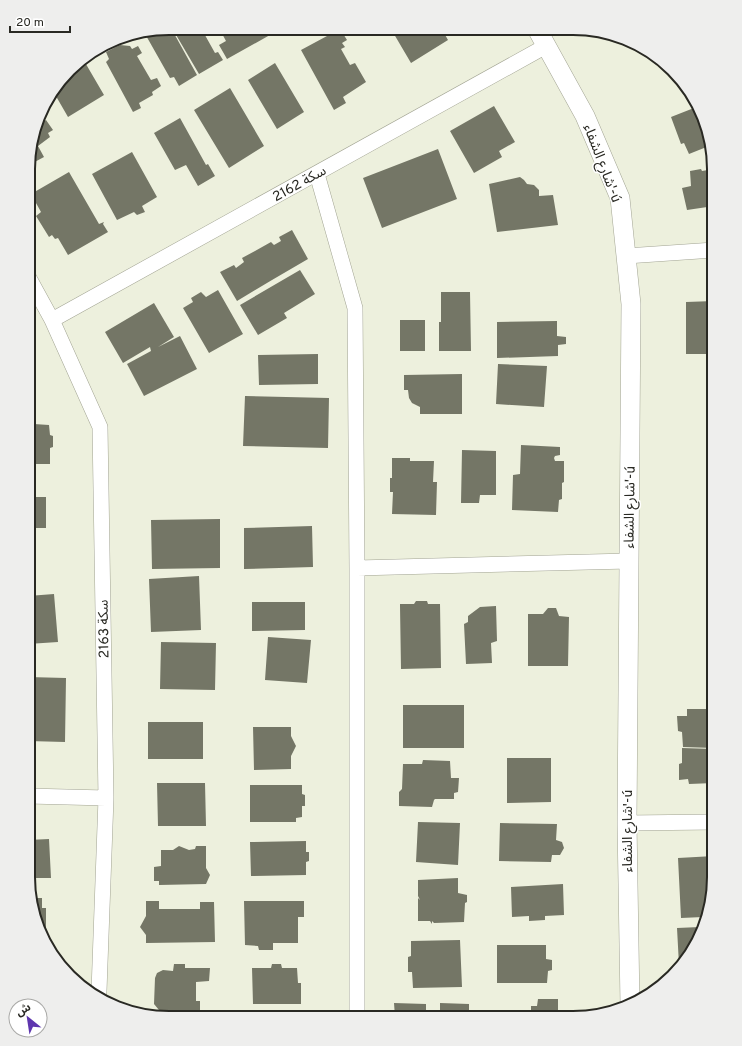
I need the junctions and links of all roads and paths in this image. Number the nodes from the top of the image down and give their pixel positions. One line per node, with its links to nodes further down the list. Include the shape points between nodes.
1 (540, 35): 2 (street, شارع الشفاء'-ú)
2 (546, 46): 3 (street, سكة 2162); 5 (street, شارع الشفاء'-ú, via 585,116 620,198)
3 (317, 174): 7 (street, سكة 2162); 9 (street, via 355,308)
4 (707, 250): 5 (street)
5 (626, 256): 8 (street, شارع الشفاء'-ú, via 631,304)
6 (35, 289): 7 (street, سكة 2163)
7 (52, 320): 11 (street, سكة 2163, via 100,428)
8 (629, 561): 9 (street); 13 (street, شارع الشفاء'-ú)
9 (357, 568): 16 (street)
10 (35, 796): 11 (street)
11 (106, 798): 14 (street, سكة 2163)
12 (707, 822): 13 (street)
13 (627, 823): 15 (street, شارع الشفاء'-ú)
14 (99, 991)
15 (630, 998)
16 (357, 1011)

